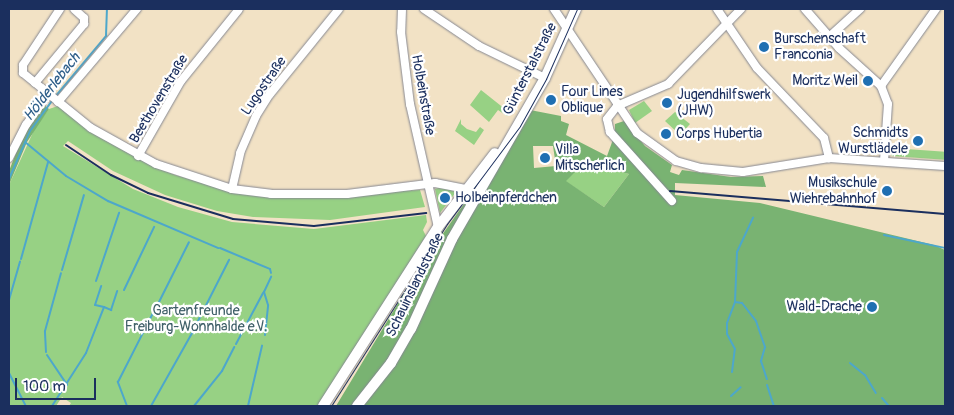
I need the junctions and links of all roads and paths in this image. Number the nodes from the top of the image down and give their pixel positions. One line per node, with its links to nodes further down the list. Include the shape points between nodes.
1 (60, 9): 19 (street, via 22,68)
2 (74, 9): 19 (street, via 84,18 84,24)
3 (137, 9): 21 (street)
4 (239, 9): 24 (street, Beethovenstraße, via 181,81)
5 (338, 9): 31 (street, Lugostraße, via 260,110 243,145)
6 (402, 9): 30 (street, Holbeinstraße, via 407,86)
7 (424, 9): 18 (street, via 479,46)
8 (554, 9): 16 (street)
9 (576, 9): 16 (main road, Günterstalstraße)
10 (717, 9): 15 (street)
11 (741, 9): 15 (street)
12 (805, 9): 17 (street)
13 (860, 9): 17 (street)
14 (936, 9): 20 (street)
15 (727, 24): 22 (street, via 668,84); 26 (street, via 773,87 824,138)
16 (567, 28): 18 (main road, Günterstalstraße); 22 (street)
17 (829, 37): 20 (street)
18 (545, 78): 23 (main road, Günterstalstraße)
19 (35, 83): 21 (street)
20 (881, 86): 27 (street, via 888,104)
21 (53, 99): 24 (street, via 91,128); 25 (street, via 26,125)
22 (617, 106): 26 (street, via 648,144 667,157 692,166 743,172 766,171); 33 (street, via 607,118 607,128)
23 (507, 141): 29 (main road, Günterstalstraße); 32 (main road, Günterstalstraße)
24 (138, 156): 31 (street, via 176,173)
25 (9, 158)
26 (829, 158): 27 (street)
27 (884, 161): 28 (street)
28 (945, 166)
29 (491, 171): 36 (main road, Schauinslandstraße, via 452,239 402,345)
30 (429, 183): 31 (street, via 318,196); 32 (street); 34 (street, Holbeinstraße)
31 (232, 188)
32 (465, 190): 34 (main road, Günterstalstraße)
33 (672, 201)
34 (438, 226): 35 (main road, Schauinslandstraße)
35 (323, 406)
36 (357, 406)

